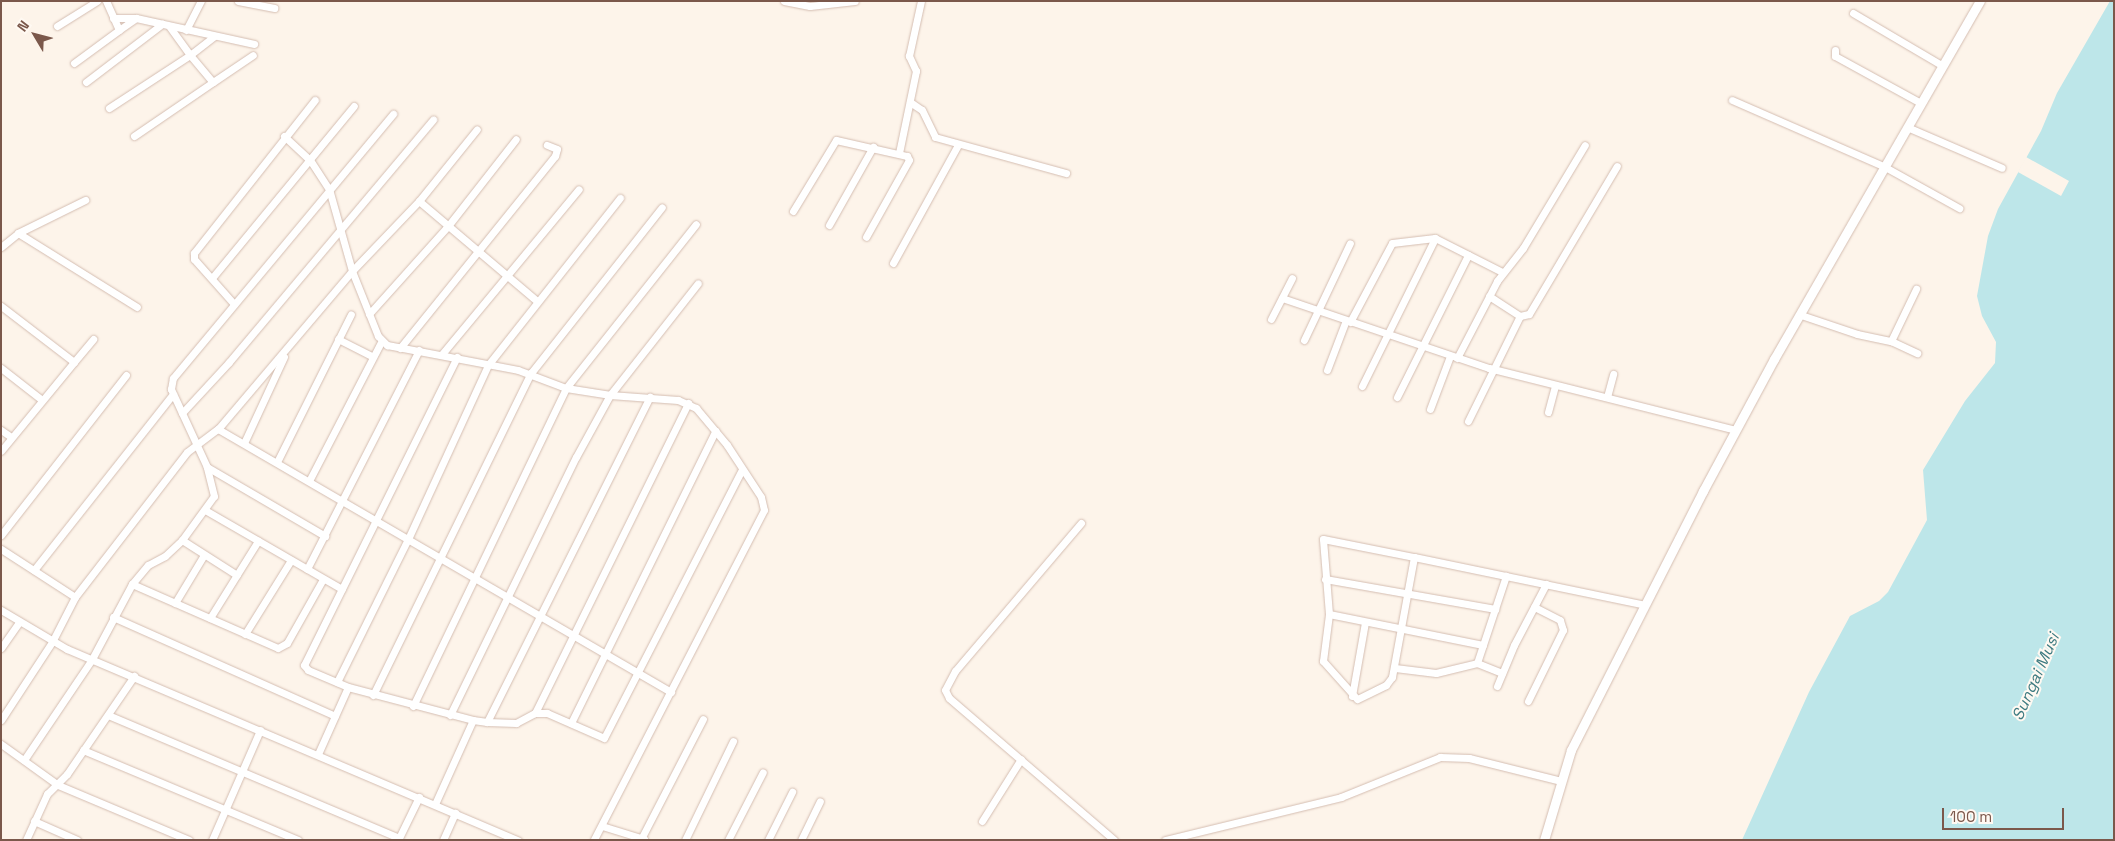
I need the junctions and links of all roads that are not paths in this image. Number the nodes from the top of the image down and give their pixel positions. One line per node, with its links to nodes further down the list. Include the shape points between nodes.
1 (97, 1): 14 (street)
2 (106, 1): 11 (street)
3 (201, 1): 16 (street)
4 (238, 1): 9 (street)
5 (784, 1): 6 (street, via 810,6)
6 (855, 1)
7 (921, 1): 28 (street, via 909,56 916,71)
8 (1980, 1): 23 (street)
9 (274, 8)
10 (1853, 13): 23 (street)
11 (113, 18): 12 (street); 15 (street)
12 (136, 18): 13 (street); 15 (street)
13 (165, 25): 16 (street); 20 (street); 24 (street)
14 (56, 26)
15 (119, 30): 22 (street)
16 (186, 30): 17 (street)
17 (214, 36): 18 (street); 20 (street)
18 (254, 44)
19 (1835, 50): 29 (street, via 1835,56)
20 (190, 55): 25 (street); 31 (street)
21 (253, 55): 25 (street)
22 (74, 63)
23 (1943, 66): 29 (street)
24 (86, 82)
25 (213, 82): 36 (street)
26 (315, 100): 37 (street)
27 (1732, 100): 46 (street)
28 (910, 102): 40 (street, via 922,110 935,137); 43 (street)
29 (1921, 103): 34 (street)
30 (354, 106): 44 (street)
31 (109, 108)
32 (393, 114): 49 (street)
33 (433, 120): 60 (street)
34 (1907, 127): 46 (street); 47 (street)
35 (477, 130): 53 (street)
36 (134, 136)
37 (284, 136): 44 (street); 72 (street, via 194,253 194,259)
38 (516, 139): 59 (street)
39 (547, 145): 66 (street, via 556,147 558,152)
40 (958, 145): 48 (street); 68 (street)
41 (1585, 145): 70 (street, via 1524,248)
42 (873, 147): 43 (street); 56 (street, via 836,140); 58 (street)
43 (900, 153): 62 (street, via 909,160)
44 (310, 160): 49 (street); 72 (street)
45 (1617, 166): 86 (street, via 1529,314)
46 (1885, 167): 55 (street); 85 (street)
47 (2002, 168)
48 (1066, 173)
49 (329, 189): 60 (street); 79 (street)
50 (579, 189): 71 (street)
51 (620, 198): 78 (street)
52 (85, 200): 61 (street)
53 (419, 201): 59 (street); 69 (street)
54 (662, 207): 109 (street)
55 (1959, 208)
56 (793, 211)
57 (696, 224): 114 (street)
58 (829, 225)
59 (448, 226): 66 (street); 84 (street)
60 (342, 228): 69 (street); 123 (street)
61 (18, 233): 65 (street); 81 (street)
62 (866, 237)
63 (1435, 238): 67 (street); 88 (street, via 1390,244); 89 (street)
64 (1350, 243): 82 (street)
65 (1, 247)
66 (480, 251): 71 (street); 96 (street)
67 (1468, 255): 70 (street); 95 (street)
68 (893, 263)
69 (352, 271): 84 (street); 97 (street)
70 (1502, 272): 76 (street)
71 (508, 275): 78 (street); 99 (street)
72 (212, 278): 79 (street)
73 (1292, 278): 77 (street)
74 (698, 283): 116 (street)
75 (1916, 289): 93 (street)
76 (1489, 296): 86 (street); 103 (street)
77 (1282, 298): 82 (street); 87 (street)
78 (537, 301): 105 (street)
79 (234, 304): 115 (street, via 176,374 171,382)
80 (1, 306): 104 (street)
81 (137, 307)
82 (1319, 311): 88 (street); 92 (street)
83 (352, 314): 91 (street)
84 (369, 314): 94 (street)
85 (1801, 315): 93 (street, via 1857,334); 128 (street)
86 (1520, 316): 107 (street)
87 (1271, 319)
88 (1348, 321): 89 (street); 108 (street)
89 (1385, 334): 95 (street); 113 (street)
90 (93, 338): 104 (street)
91 (338, 338): 101 (street); 134 (street)
92 (1304, 340)
93 (1891, 341): 100 (street)
94 (381, 342): 96 (street); 101 (street)
95 (1422, 346): 103 (street); 118 (street)
96 (400, 348): 98 (street)
97 (287, 349): 126 (street); 131 (street)
98 (419, 350): 99 (street); 138 (street)
99 (442, 354): 102 (street)
100 (1917, 354)
101 (373, 357): 137 (street)
102 (457, 357): 105 (street); 140 (street)
103 (1454, 357): 107 (street); 122 (street)
104 (74, 362): 120 (street)
105 (488, 365): 109 (street); 144 (street)
106 (1, 368): 120 (street)
107 (1493, 369): 112 (street); 125 (street)
108 (1327, 370)
109 (531, 373): 114 (street); 150 (street)
110 (1614, 374): 119 (street)
111 (126, 375): 142 (street)
112 (1555, 385): 119 (street); 124 (street)
113 (1362, 386)
114 (566, 388): 116 (street); 156 (street)
115 (173, 394): 123 (street); 152 (street)
116 (610, 395): 117 (street); 164 (street)
117 (650, 397): 121 (street); 171 (street)
118 (1397, 397)
119 (1607, 397): 128 (street)
120 (42, 400): 130 (street)
121 (688, 403): 129 (street); 178 (street)
122 (1430, 409)
123 (182, 412): 132 (street)
124 (1548, 412)
125 (1468, 421)
126 (218, 429): 131 (street); 132 (street)
127 (1, 430): 130 (street)
128 (1735, 430): 166 (street)
129 (715, 431): 136 (street); 182 (street)
130 (11, 437): 133 (street)
131 (244, 443): 134 (street)
132 (196, 444): 135 (street); 163 (street)
133 (1, 451)
134 (277, 462): 137 (street)
135 (207, 467): 139 (street, via 215,492); 143 (street)
136 (741, 471): 186 (street); 192 (street, via 764,502 764,510)
137 (309, 481): 138 (street)
138 (344, 501): 140 (street); 143 (street)
139 (205, 510): 145 (street); 146 (street)
140 (376, 520): 144 (street); 161 (street)
141 (1082, 522): 211 (street, via 945,686 949,698)
142 (1, 534)
143 (325, 536): 153 (street)
144 (408, 539): 150 (street); 189 (street)
145 (182, 540): 148 (street); 159 (street, via 171,552 148,565)
146 (258, 541): 151 (street); 154 (street)
147 (1, 549): 152 (street)
148 (204, 555): 154 (street); 165 (street)
149 (1414, 557): 155 (street); 158 (street, via 1323,539); 162 (street)
150 (441, 559): 156 (street); 193 (street)
151 (291, 560): 153 (street); 177 (street)
152 (34, 570): 163 (street)
153 (307, 570): 157 (street)
154 (237, 575): 173 (street)
155 (1506, 576): 160 (street); 168 (street)
156 (473, 577): 164 (street); 196 (street)
157 (323, 579): 161 (street); 177 (street, via 284,646 275,648)
158 (1324, 579): 162 (street); 170 (street)
159 (132, 584): 165 (street); 172 (street)
160 (1546, 584): 166 (street); 167 (street)
161 (342, 590): 189 (street, via 304,662 308,670)
162 (1408, 593): 168 (street); 176 (street)
163 (75, 597): 179 (street)
164 (507, 597): 171 (street); 199 (street)
165 (175, 602): 173 (street)
166 (1645, 605): 215 (street, via 1580,731)
167 (1534, 607): 187 (street); 195 (street, via 1560,620 1563,630)
168 (1495, 609): 180 (street)
169 (1, 610): 174 (street)
170 (1329, 614): 175 (street); 194 (street, via 1323,661)
171 (539, 616): 178 (street); 204 (street)
172 (113, 617): 183 (street); 200 (street)
173 (210, 618): 177 (street)
174 (19, 622): 179 (street); 181 (street)
175 (1365, 622): 176 (street); 194 (street)
176 (1402, 628): 180 (street); 185 (street)
177 (245, 634)
178 (572, 634): 182 (street); 197 (street)
179 (52, 642): 183 (street); 202 (street)
180 (1483, 645): 184 (street)
181 (1, 648)
182 (604, 654): 186 (street); 205 (street)
183 (92, 659): 188 (street); 212 (street)
184 (1477, 663): 185 (street, via 1436,673); 187 (street)
185 (1395, 668): 194 (street, via 1386,685 1358,699)
186 (636, 671): 192 (street); 205 (street, via 604,738)
187 (1502, 673): 190 (street)
188 (134, 676): 198 (street); 206 (street)
189 (337, 682): 191 (street)
190 (1497, 686)
191 (348, 687): 193 (street); 200 (street)
192 (671, 692): 225 (street)
193 (373, 695): 196 (street)
194 (1352, 696)
195 (1528, 701)
196 (413, 706): 199 (street)
197 (535, 713): 204 (street, via 516,723); 205 (street, via 547,713)
198 (108, 714): 209 (street); 213 (street)
199 (450, 715): 203 (street)
200 (335, 716): 210 (street)
201 (702, 719): 227 (street)
202 (1, 720)
203 (473, 720): 204 (street); 220 (street)
204 (487, 722)
205 (571, 723)
206 (260, 730): 210 (street); 213 (street)
207 (733, 741): 236 (street)
208 (1, 744): 212 (street)
209 (83, 750): 216 (street); 221 (street)
210 (318, 754): 218 (street)
211 (1021, 759): 224 (street); 240 (street)
212 (24, 760): 216 (street)
213 (243, 771): 221 (street); 226 (street)
214 (763, 772): 237 (street)
215 (1561, 781): 241 (street, via 1469,758 1440,758 1341,797); 242 (street)
216 (58, 785): 223 (street, via 47,794); 230 (street)
217 (792, 792): 238 (street)
218 (419, 797): 220 (street); 226 (street)
219 (820, 801): 239 (street)
220 (435, 804): 222 (street)
221 (225, 809): 231 (street); 232 (street)
222 (455, 813): 233 (street); 234 (street)
223 (34, 821): 228 (street); 229 (street)
224 (982, 821)
225 (602, 826): 227 (street); 235 (street)
226 (399, 839)
227 (644, 839)
228 (26, 840)
229 (77, 840)
230 (189, 840)
231 (212, 840)
232 (298, 840)
233 (443, 840)
234 (518, 840)
235 (594, 840)
236 (685, 840)
237 (728, 840)
238 (768, 840)
239 (801, 840)
240 (1114, 840)
241 (1165, 840)
242 (1544, 840)

